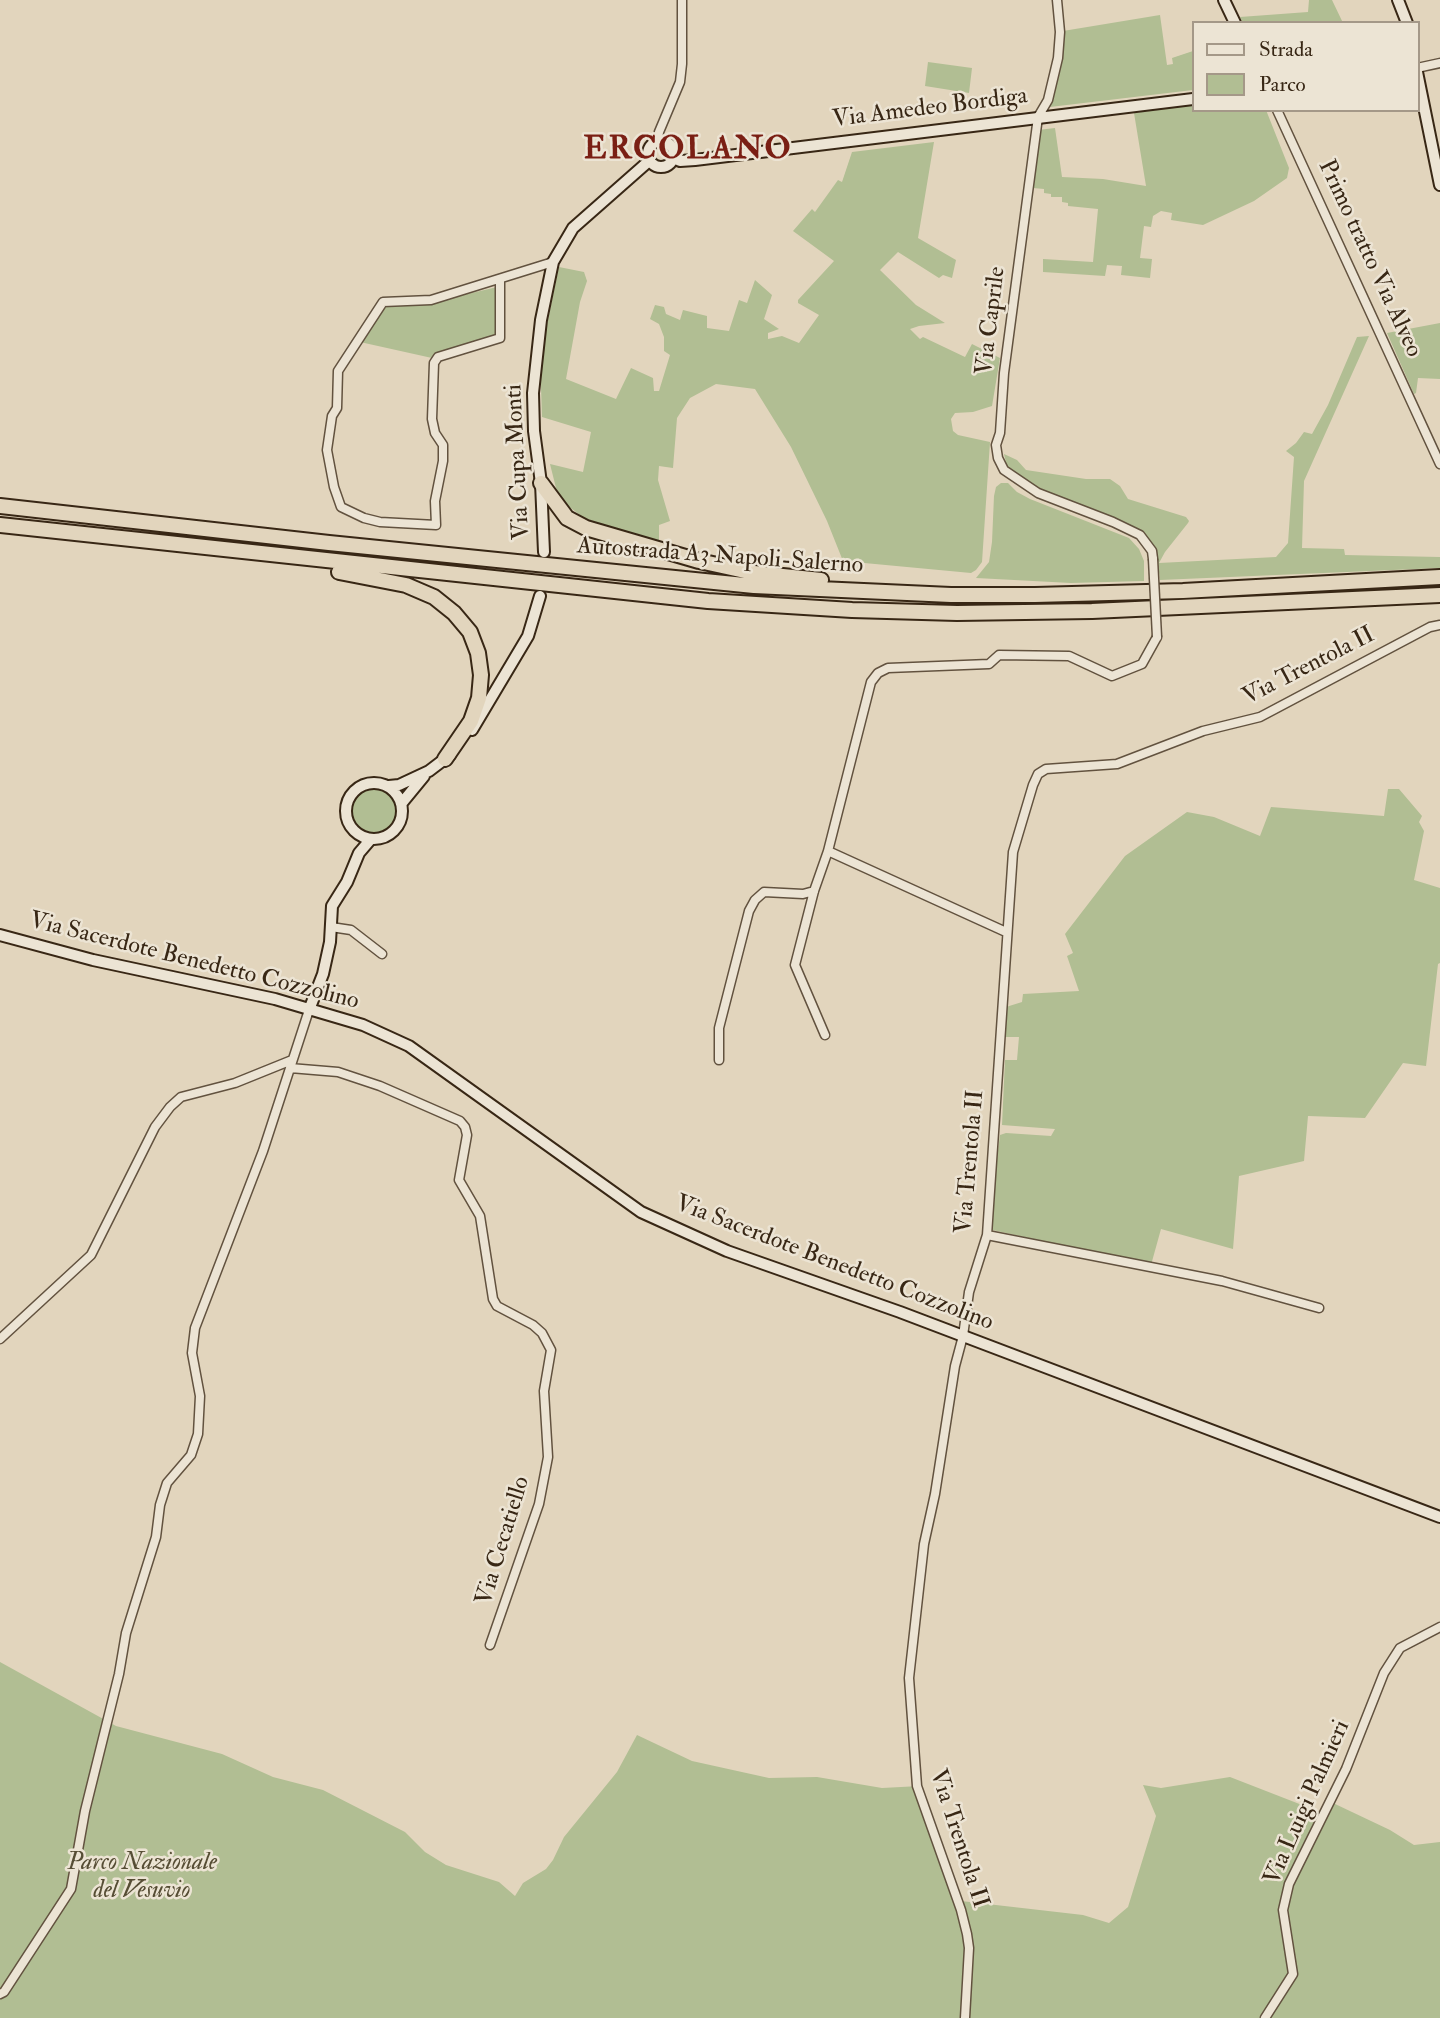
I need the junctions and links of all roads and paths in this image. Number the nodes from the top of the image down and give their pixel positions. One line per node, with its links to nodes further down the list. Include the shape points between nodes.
1 (682, 0): 13 (street, via 680,82)
2 (1057, 0): 12 (street, Via Caprile, via 1058,58 1048,100)
3 (1224, 0): 5 (street)
4 (1398, 0): 6 (street)
5 (1234, 21)
6 (1406, 21)
7 (1440, 63): 8 (street)
8 (1419, 69)
9 (1419, 80): 16 (street)
10 (1192, 99): 12 (street, Via Amedeo Bordiga)
11 (1278, 112): 19 (street, Primo tratto Via Alveo)
12 (1038, 117): 14 (street, Via Amedeo Bordiga, via 695,160); 36 (street, Via Caprile, bridge, via 1004,373 998,458 1004,470 1038,493 1140,535 1152,551 1157,637 1142,664 1112,676 1069,656 999,655 989,664 888,668 878,673 871,682)
13 (658, 141): 14 (street, via 672,147); 15 (street, via 649,147)
14 (673, 158): 15 (street, via 663,167)
15 (649, 161): 17 (street, Via Cupa Monti, via 573,228)
16 (1440, 186)
17 (553, 262): 18 (street); 20 (street, Via Cupa Monti, via 533,394)
18 (500, 280): 18 (street, via 431,300 383,302 338,371 328,461 337,499 349,512 380,522 436,525 443,445 432,419 433,363 438,357 500,338)
19 (1440, 464)
20 (541, 483): 24 (street, Via Cupa Monti); 26 (highway, via 567,518 586,528 699,561 754,573 898,585)
21 (0, 506): 26 (highway, Autostrada A3 Napoli-Salerno, via 701,582)
22 (0, 525): 23 (highway, Autostrada A3 Napoli-Salerno)
23 (228, 550): 27 (highway, Autostrada A3 Napoli-Salerno, via 708,601 852,610 1093,611); 30 (highway, via 273,563 405,585 434,597 454,613 470,632 481,675 471,722)
24 (544, 552)
25 (1440, 577): 26 (highway, Autostrada A3 Napoli-Salerno, via 1171,591)
26 (951, 595)
27 (1440, 595)
28 (540, 596): 30 (street, via 528,636 496,692 464,743)
29 (1440, 625): 40 (street, Via Trentola II, via 1260,717 1203,731 1117,764 1046,769 1038,774 1013,852)
30 (445, 759): 31 (street)
31 (429, 771): 32 (street); 33 (street)
32 (388, 786): 33 (street); 34 (street, via 368,783 351,795 346,815)
33 (401, 804): 35 (street, via 398,825 382,838)
34 (356, 833): 35 (street); 37 (street)
35 (371, 839): 37 (street)
36 (828, 851): 38 (street); 40 (street)
37 (359, 853): 39 (street, via 332,906)
38 (814, 891): 44 (street, via 794,965); 45 (street, via 764,892 755,900 719,1028)
39 (331, 927): 42 (street, via 351,930); 43 (street, via 323,974)
40 (1006, 932): 47 (street, Via Trentola II)
41 (0, 935): 43 (street, Via Sacerdote Benedetto Cozzolino)
42 (382, 954)
43 (309, 1010): 46 (street); 49 (street, Via Sacerdote Benedetto Cozzolino, via 363,1025 409,1046 641,1212 727,1251)
44 (825, 1035)
45 (719, 1060)
46 (291, 1064): 50 (street, via 181,1097 170,1107 155,1127 91,1255); 53 (street, Via Cecatiello, via 338,1072 380,1086 460,1121 467,1135 459,1181 480,1216 493,1299 497,1306 533,1325 551,1350 544,1391 548,1457 539,1504); 54 (street, via 195,1328 192,1353 200,1396 198,1434 191,1455 167,1483 160,1505 156,1537 126,1633 71,1889)
47 (987, 1235): 48 (street, via 1222,1282); 49 (street, Via Trentola II, via 969,1292)
48 (1319, 1308)
49 (963, 1336): 51 (street, Via Sacerdote Benedetto Cozzolino); 55 (street, Via Trentola II, via 924,1544 909,1678 917,1786 967,1934)
50 (0, 1339)
51 (1440, 1517)
52 (1440, 1627): 56 (street, Via Luigi Palmieri, via 1407,1643 1394,1657 1289,1884 1283,1910 1293,1974)
53 (490, 1645)
54 (0, 1994)
55 (965, 2018)
56 (1265, 2018)

